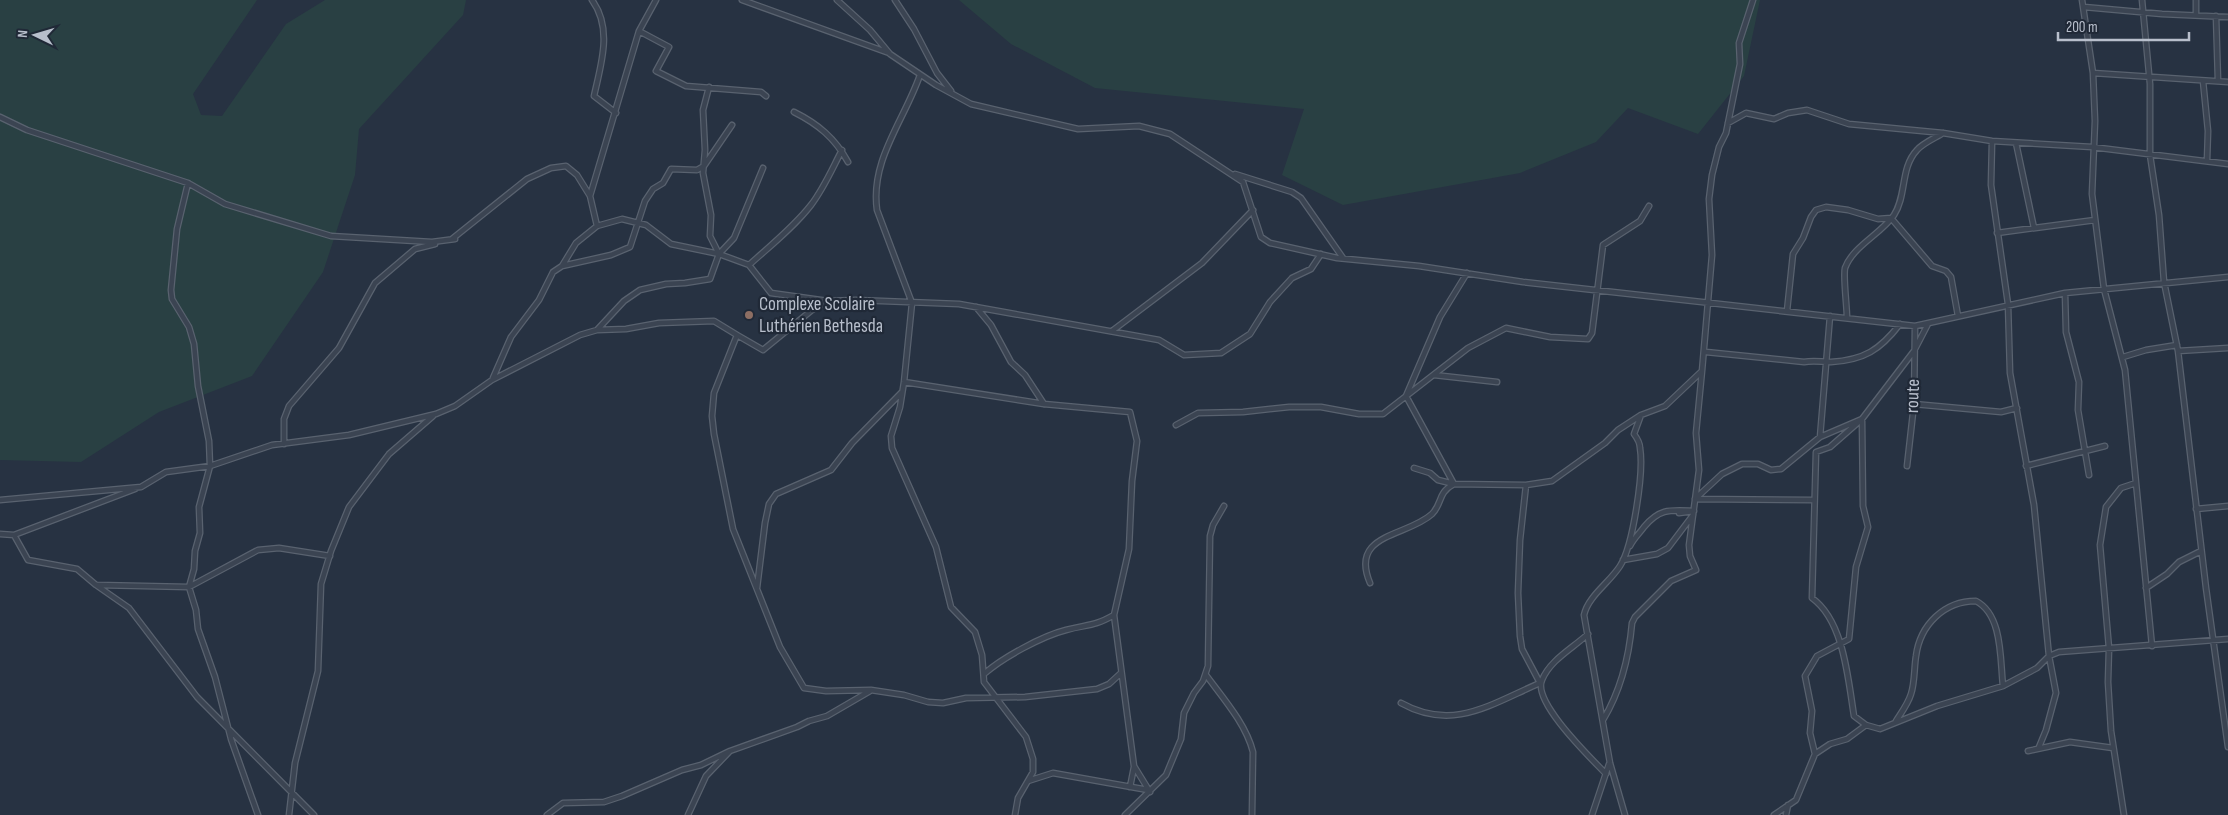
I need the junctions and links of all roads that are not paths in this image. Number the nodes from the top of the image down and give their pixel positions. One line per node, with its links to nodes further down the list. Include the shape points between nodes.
1 (592, 0): 27 (street, via 604,25 604,48 594,96)
2 (656, 0): 15 (street)
3 (742, 0): 16 (street)
4 (837, 0): 16 (street, via 870,30)
5 (895, 0): 24 (street)
6 (2082, 0): 10 (street)
7 (2142, 0): 11 (street)
8 (2196, 0): 12 (street)
9 (1754, 1): 29 (street, via 1739,43 1740,64)
10 (2084, 8): 11 (street); 17 (street)
11 (2143, 13): 12 (street); 19 (street)
12 (2196, 14): 13 (street)
13 (2216, 16): 14 (street); 21 (street)
14 (2228, 17)
15 (640, 31): 23 (street, via 669,48 656,71 686,86); 27 (street)
16 (890, 54): 18 (street)
17 (2093, 73): 19 (street); 34 (street, via 2095,121)
18 (920, 75): 24 (street); 67 (street, via 914,94 882,154 875,196 877,210)
19 (2150, 76): 20 (street); 36 (street)
20 (2202, 81): 21 (street); 37 (street, via 2208,131)
21 (2218, 81): 22 (street)
22 (2228, 82)
23 (708, 87): 25 (street, via 761,92); 40 (street, via 704,110)
24 (951, 92): 42 (street, via 971,104 1078,129 1139,126 1170,134)
25 (766, 96)
26 (794, 112): 35 (street, via 822,128)
27 (616, 113): 44 (street)
28 (0, 117): 43 (street, via 27,130)
29 (1728, 123): 31 (street, via 1746,113 1774,119 1807,110 1849,124); 66 (street, via 1715,160 1710,191 1712,255)
30 (732, 125): 40 (street)
31 (1943, 133): 32 (street); 47 (street, via 1917,150 1905,175 1902,200)
32 (1992, 141): 33 (street); 52 (street, via 1991,185)
33 (2016, 143): 34 (street); 51 (street)
34 (2092, 148): 36 (street); 48 (street)
35 (842, 150): 38 (street); 57 (street, via 810,206)
36 (2150, 155): 37 (street); 61 (street)
37 (2207, 161): 39 (street)
38 (848, 162)
39 (2228, 164)
40 (704, 166): 49 (street, via 697,170 671,169 663,183 645,201); 54 (street, via 711,215 710,236)
41 (763, 168): 54 (street, via 734,238)
42 (1234, 174): 46 (street, via 1243,182); 56 (street, via 1302,198)
43 (188, 183): 53 (street, via 225,204 331,236 432,242); 105 (street, via 177,229 171,290 172,299 189,327 194,344 210,441)
44 (590, 196): 50 (street); 53 (street, via 578,175 566,166 551,168 527,180)
45 (1649, 206): 63 (street, via 1640,221 1603,245)
46 (1253, 210): 55 (street, via 1261,237); 78 (street, via 1202,263)
47 (1891, 218): 70 (street, via 1878,219 1826,207 1816,210 1793,254); 72 (street, via 1932,266 1946,271 1951,277); 73 (street, via 1851,257 1845,270)
48 (2095, 220): 51 (street); 62 (street)
49 (640, 223): 50 (street, via 622,219); 54 (street, via 670,244); 58 (street, via 630,247 611,255)
50 (597, 226): 58 (street, via 576,243)
51 (2034, 228): 52 (street)
52 (1997, 233): 68 (street)
53 (455, 239): 102 (street, via 415,249 374,283 339,348 289,406 284,419)
54 (719, 254): 57 (street); 77 (street, via 710,279 640,290 624,301)
55 (1320, 254): 56 (street); 78 (street, via 1308,271 1292,278 1250,334 1221,352 1184,355 1159,340)
56 (1343, 258): 59 (street)
57 (749, 265): 65 (street, via 771,293)
58 (562, 266): 89 (street, via 553,272 539,300 511,338)
59 (1467, 273): 63 (street); 93 (street, via 1440,317)
60 (2228, 277): 61 (street)
61 (2164, 282): 62 (street); 80 (street)
62 (2104, 289): 64 (street); 85 (street)
63 (1596, 291): 66 (street); 88 (street, via 1592,332 1588,339 1550,337 1506,328 1478,342)
64 (2065, 294): 68 (street); 104 (street, via 2066,332 2079,382 2078,410)
65 (828, 301): 67 (street); 79 (street, via 763,350)
66 (1707, 302): 70 (street); 84 (street)
67 (912, 303): 69 (street); 90 (street)
68 (2008, 304): 72 (street); 96 (street, via 2010,373)
69 (976, 307): 78 (street); 94 (street, via 991,325 1011,362 1029,380)
70 (1787, 311): 71 (street)
71 (1830, 316): 73 (street); 86 (street)
72 (1958, 316): 75 (street)
73 (1847, 318): 74 (street)
74 (1900, 324): 76 (street); 86 (street, via 1885,343 1870,353)
75 (1928, 324): 76 (street); 82 (street)
76 (1914, 326): 82 (street, route)
77 (597, 330): 79 (street, via 714,321); 89 (street, via 580,335)
78 (1112, 331)
79 (737, 335): 132 (street, via 714,393 712,416 734,529)
80 (2177, 345): 83 (street); 85 (street)
81 (2228, 348): 83 (street)
82 (1914, 351): 95 (street, route); 99 (street)
83 (2178, 351): 119 (street)
84 (1706, 352): 86 (street); 87 (street)
85 (2123, 357): 110 (street)
86 (1826, 362): 101 (street)
87 (1702, 371): 98 (street, via 1665,406); 114 (street, via 1696,433 1699,470)
88 (1434, 375): 91 (street); 93 (street)
89 (492, 380): 97 (street, via 455,406)
90 (904, 382): 92 (street); 94 (street)
91 (1497, 382)
92 (902, 392): 132 (street, via 831,470 776,494 769,504 765,523); 142 (street, via 891,436 892,448 936,547 951,607 975,632)
93 (1406, 396): 100 (street, via 1383,414 1289,407 1198,413); 111 (street)
94 (1044, 404): 133 (street, via 1130,412 1136,441 1129,549)
95 (1914, 404): 96 (street, via 2001,412); 106 (street, route)
96 (2017, 408): 107 (street)
97 (436, 414): 102 (street, via 349,435); 126 (street, via 389,454 349,507)
98 (1641, 415): 112 (street, via 1552,481); 124 (street, via 1634,434 1640,447 1641,473)
99 (1862, 419): 101 (street); 116 (street, via 1830,447 1816,452); 137 (street, via 1863,506 1868,527 1856,567 1849,639)
100 (1176, 425)
101 (1820, 437): 114 (street, via 1781,469 1742,464 1722,474)
102 (284, 444): 105 (street)
103 (2105, 446): 104 (street)
104 (2086, 451): 107 (street); 109 (street)
105 (210, 466): 113 (street, via 166,472); 130 (street, via 199,507 200,533)
106 (1907, 466)
107 (2026, 466): 140 (street, via 2034,506)
108 (1414, 468): 111 (street)
109 (2089, 475)
110 (2136, 483): 131 (street); 139 (street, via 2121,488 2106,507 2103,518 2100,567)
111 (1454, 484): 112 (street); 128 (street, via 1443,492 1432,513 1372,546 1365,557 1364,569)
112 (1526, 485): 144 (street, via 1520,540 1520,636 1522,649)
113 (142, 487): 115 (street); 123 (street)
114 (1695, 499): 116 (street); 121 (street)
115 (0, 500)
116 (1813, 500): 137 (street, via 1812,598 1819,603)
117 (1224, 506): 143 (street, via 1210,536)
118 (2228, 506): 119 (street)
119 (2196, 509): 125 (street)
120 (1679, 513): 121 (street)
121 (1694, 513): 124 (street, via 1671,510 1653,517 1635,536); 127 (street, via 1668,548 1656,554); 149 (street, via 1689,545 1696,570 1672,581 1635,618 1624,672 1613,704)
122 (0, 534): 123 (street)
123 (14, 535): 129 (street, via 28,560 78,569)
124 (1628, 550): 127 (street)
125 (2201, 551): 131 (street, via 2179,562); 136 (street)
126 (330, 556): 130 (street, via 279,548 258,550); 165 (street, via 321,584 318,671 306,712)
127 (1623, 560): 134 (street, via 1584,611)
128 (1370, 583)
129 (96, 585): 130 (street); 152 (street, via 129,608 175,671)
130 (189, 587): 152 (street, via 198,629)
131 (2146, 588): 138 (street)
132 (757, 589): 146 (street, via 780,647 804,688)
133 (1114, 615): 141 (street); 142 (street, via 1095,626 1046,637 996,663)
134 (1588, 634): 144 (street, via 1556,660); 149 (street)
135 (2228, 639): 136 (street)
136 (2212, 640): 138 (street); 154 (street)
137 (1842, 644): 151 (street, via 1854,716); 158 (street, via 1817,656 1805,676)
138 (2152, 646): 139 (street)
139 (2109, 648): 140 (street, via 2059,652); 155 (street)
140 (2048, 656): 145 (street, via 2037,668); 153 (street, via 2056,696)
141 (1121, 673): 147 (street, via 1097,689 1025,697); 160 (street)
142 (984, 674): 147 (street, via 984,682)
143 (1206, 675): 164 (street, via 1184,713 1175,758 1166,775); 174 (street, via 1251,744)
144 (1540, 683): 148 (street, via 1466,714 1445,717 1420,713); 161 (street, via 1541,691 1564,731)
145 (2003, 686): 150 (street); 150 (street, via 1995,625 1990,614 1976,601 1945,608 1924,634 1916,656 1911,695)
146 (871, 690): 147 (street, via 935,704); 156 (street, via 827,716)
147 (994, 696): 162 (street, via 1026,737 1033,759 1033,772)
148 (1401, 703)
149 (1603, 720): 159 (street)
150 (1895, 722): 151 (street, via 1880,729)
151 (1866, 725): 158 (street, via 1847,739 1830,744)
152 (228, 728): 165 (street); 167 (street)
153 (2039, 747): 155 (street, via 2070,742); 157 (street)
154 (2228, 747)
155 (2113, 748): 179 (street)
156 (730, 751): 170 (street, via 604,802 563,803); 171 (street, via 706,776)
157 (2028, 751)
158 (1815, 754): 166 (street, via 1796,800)
159 (1610, 763): 161 (street); 176 (street)
160 (1134, 766): 163 (street); 164 (street)
161 (1606, 774): 175 (street)
162 (1028, 781): 163 (street, via 1053,773); 172 (street, via 1018,798)
163 (1130, 788): 164 (street)
164 (1149, 791): 173 (street)
165 (291, 792): 168 (street); 169 (street)
166 (1788, 805): 177 (street); 178 (street)
167 (258, 815)
168 (288, 815)
169 (314, 815)
170 (547, 815)
171 (688, 815)
172 (1015, 815)
173 (1125, 815)
174 (1252, 815)
175 (1592, 815)
176 (1625, 815)
177 (1774, 815)
178 (1786, 815)
179 (2124, 815)

